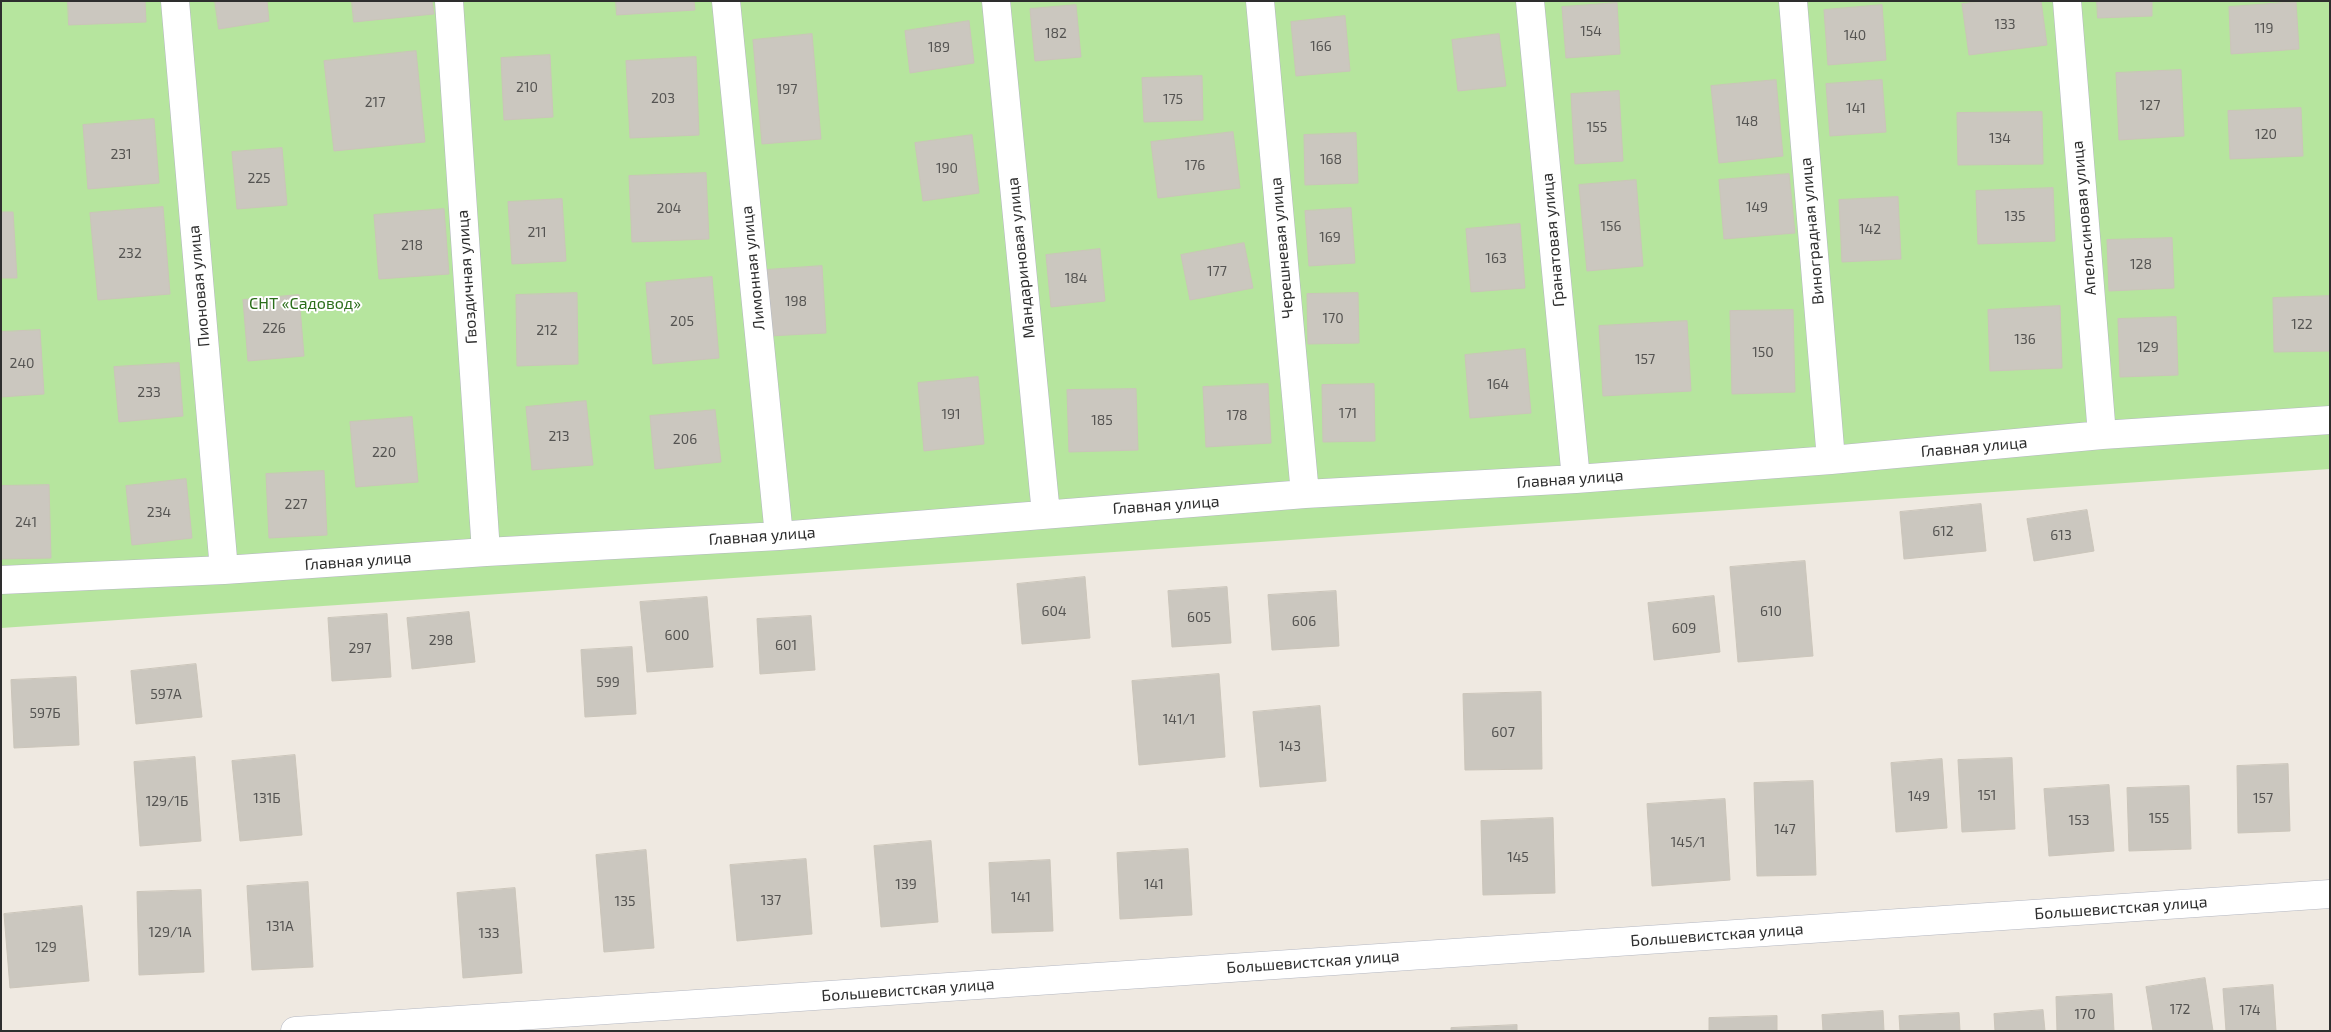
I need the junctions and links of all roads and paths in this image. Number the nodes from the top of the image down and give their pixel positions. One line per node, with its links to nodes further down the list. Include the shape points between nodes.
1 (175, 1): 17 (street, Пионовая улица)
2 (448, 1): 16 (street, Гвоздичная улица)
3 (726, 1): 15 (street, Лимонная улица)
4 (996, 1): 14 (street, Мандариновая улица)
5 (1260, 1): 13 (street, Черешневая улица)
6 (1530, 1): 12 (street, Гранатовая улица)
7 (1792, 1): 11 (street, Виноградная улица)
8 (2066, 1): 10 (street, Апельсиновая улица)
9 (2330, 420): 10 (street, Главная улица)
10 (2102, 434): 11 (street, Главная улица)
11 (1831, 460): 12 (street, Главная улица)
12 (1576, 479): 13 (street, Главная улица)
13 (1304, 494): 14 (street, Главная улица)
14 (1046, 514): 15 (street, Главная улица)
15 (779, 536): 16 (street, Главная улица)
16 (486, 552): 17 (street, Главная улица)
17 (224, 570): 18 (street, Главная улица)
18 (1, 580)
19 (2330, 894): 20 (street, Большевистская улица)
20 (295, 1031)

